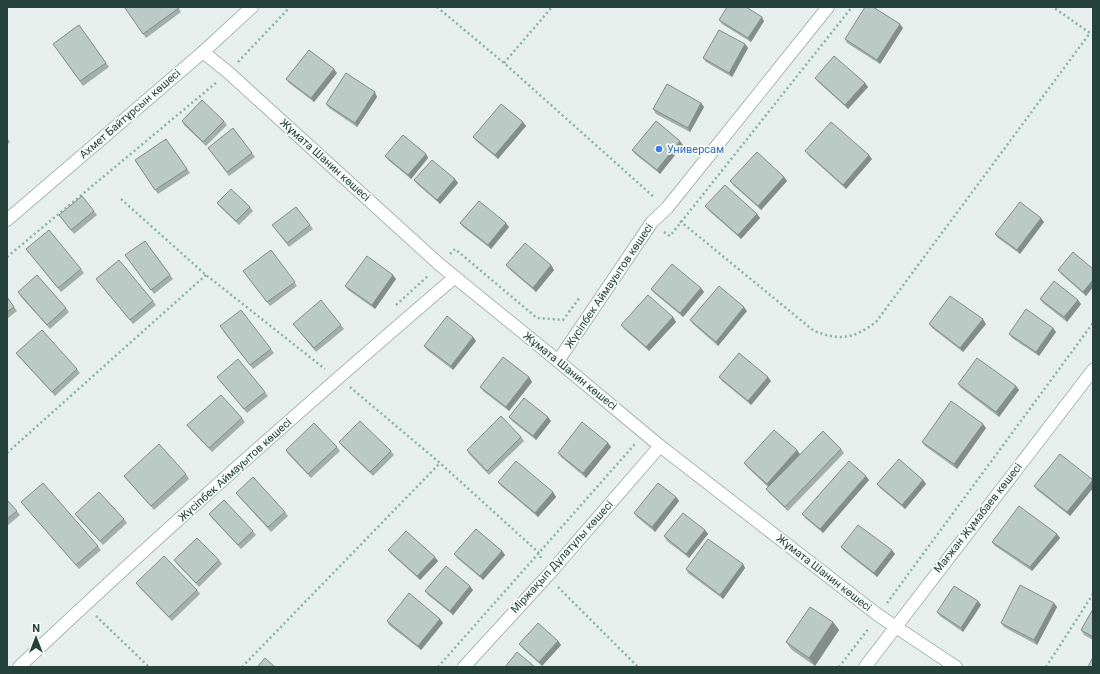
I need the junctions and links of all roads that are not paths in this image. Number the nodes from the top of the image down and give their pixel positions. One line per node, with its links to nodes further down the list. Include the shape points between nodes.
1 (252, 7): 3 (street, Ахмет Байтұрсын көшесі)
2 (828, 7): 6 (street, Жүсіпбек Аймауытов көшесі, via 667,208 652,222)
3 (203, 52): 4 (street, Ахмет Байтұрсын көшесі); 5 (street, Жұмата Шанин көшесі)
4 (7, 220)
5 (455, 277): 6 (street, Жұмата Шанин көшесі); 10 (street, Жүсіпбек Аймауытов көшесі, via 338,377)
6 (558, 361): 8 (street, Жұмата Шанин көшесі)
7 (1093, 370): 9 (street, Мағжан Жұмабаев көшесі)
8 (660, 446): 9 (street, Жұмата Шанин көшесі); 11 (street, Міржақып Дұлатұлы көшесі)
9 (894, 627): 12 (street, Мағжан Жұмабаев көшесі); 13 (street, Жұмата Шанин көшесі)
10 (19, 667)
11 (464, 667)
12 (865, 667)
13 (956, 667)

